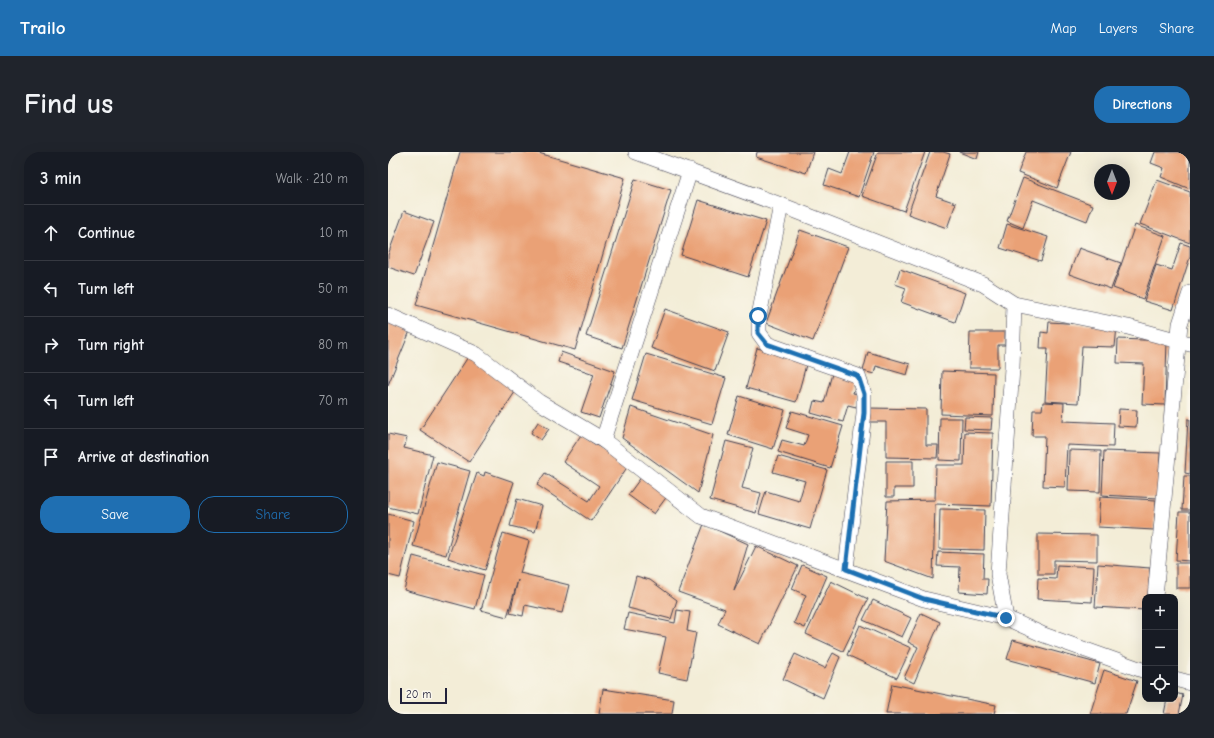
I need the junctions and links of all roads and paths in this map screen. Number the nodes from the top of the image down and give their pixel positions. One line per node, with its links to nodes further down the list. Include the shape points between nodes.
1 (636, 152): 2 (street)
2 (690, 171): 3 (street); 8 (street)
3 (781, 205): 5 (street, via 983,284); 9 (street, via 758,316 758,333 767,344 858,376 862,385 864,413)
4 (1190, 293): 7 (street, via 1180,324)
5 (1014, 304): 7 (street, via 1128,327); 11 (street, via 998,574)
6 (388, 315): 8 (street, via 476,354 539,402)
7 (1184, 343): 10 (street)
8 (602, 440): 9 (street, via 701,516)
9 (846, 569): 11 (street, via 924,599)
10 (1155, 594)
11 (1006, 618): 12 (street, via 1044,635)
12 (1142, 670)
13 (1178, 680): 14 (street)
14 (1190, 683)

